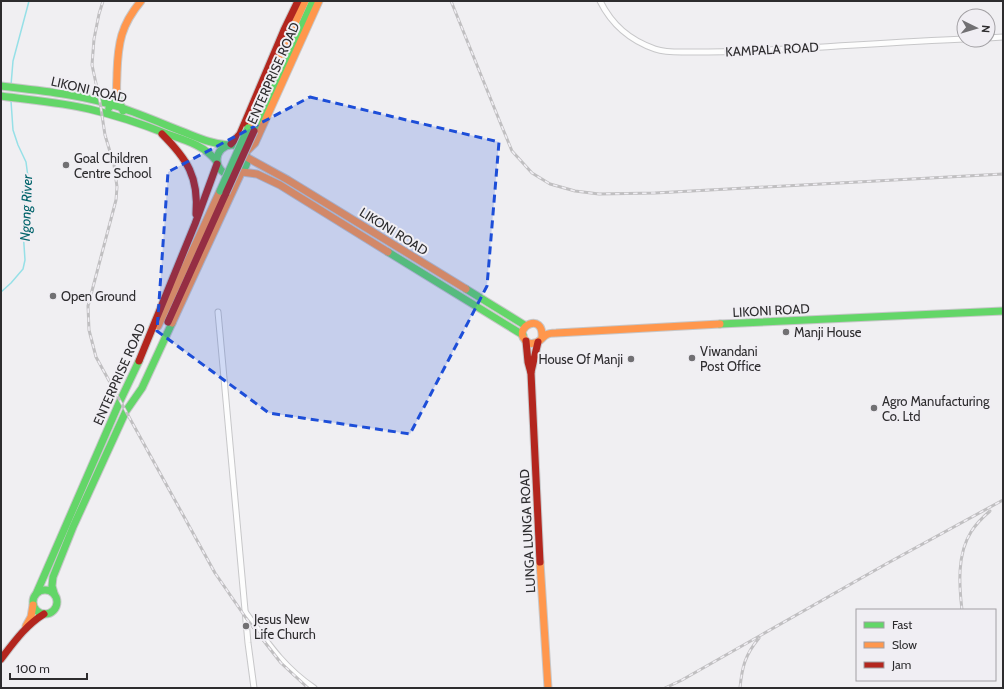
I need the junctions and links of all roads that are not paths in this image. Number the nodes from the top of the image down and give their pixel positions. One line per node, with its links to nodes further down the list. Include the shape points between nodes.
1 (141, 1): 9 (main road, via 131,13 119,45 116,60)
2 (298, 1): 17 (main road, ENTERPRISE ROAD, via 240,134)
3 (305, 1): 30 (main road, bridge, via 155,333)
4 (313, 1): 31 (main road, bridge, via 158,345)
5 (319, 1): 19 (main road, ENTERPRISE ROAD, via 255,143)
6 (600, 1): 7 (street, KAMPALA ROAD, via 612,21 627,35 644,45 668,52 742,51)
7 (956, 39)
8 (3, 86): 11 (main road, LIKONI ROAD)
9 (117, 95): 11 (main road); 12 (main road)
10 (2, 96): 13 (main road, LIKONI ROAD)
11 (110, 104): 12 (main road, LIKONI ROAD); 13 (main road)
12 (121, 108): 14 (main road); 16 (main road, LIKONI ROAD)
13 (106, 114): 14 (main road, LIKONI ROAD)
14 (126, 120): 15 (main road, LIKONI ROAD)
15 (159, 131): 18 (main road, LIKONI ROAD); 22 (main road, via 180,152 193,176 197,200)
16 (213, 144): 17 (main road, LIKONI ROAD); 18 (main road, via 213,149)
17 (229, 145): 19 (main road, via 238,145); 20 (main road, via 220,150)
18 (209, 153): 20 (main road, LIKONI ROAD)
19 (247, 155): 21 (main road, via 246,168); 26 (main road, LIKONI ROAD)
20 (217, 163): 21 (main road, via 227,174 237,175); 22 (main road, ENTERPRISE ROAD)
21 (242, 172): 28 (main road, via 257,174 280,185); 31 (main road, ENTERPRISE ROAD)
22 (195, 224): 30 (main road, ENTERPRISE ROAD)
23 (1003, 310): 25 (main road, LIKONI ROAD)
24 (218, 312): 36 (street)
25 (905, 315): 27 (main road, LIKONI ROAD); 29 (main road, LIKONI ROAD, via 579,331 546,334)
26 (526, 326): 27 (main road, via 534,323); 28 (main road)
27 (541, 328): 29 (main road, via 543,334)
28 (524, 338): 29 (main road, via 532,344); 32 (main road, LUNGA LUNGA ROAD)
29 (540, 340): 32 (main road, LUNGA LUNGA ROAD)
30 (139, 361): 33 (main road, ENTERPRISE ROAD)
31 (150, 372): 34 (main road, ENTERPRISE ROAD, via 126,411 73,527 52,577)
32 (531, 372): 42 (main road, LUNGA LUNGA ROAD)
33 (37, 592): 34 (main road, via 46,589); 35 (main road)
34 (54, 593): 37 (main road, via 57,601 55,610)
35 (33, 606): 37 (main road); 38 (main road)
36 (246, 613): 40 (street); 41 (street, via 287,667)
37 (44, 614): 38 (main road)
38 (24, 631): 39 (main road)
39 (1, 659)
40 (254, 688)
41 (314, 688)
42 (548, 688)

